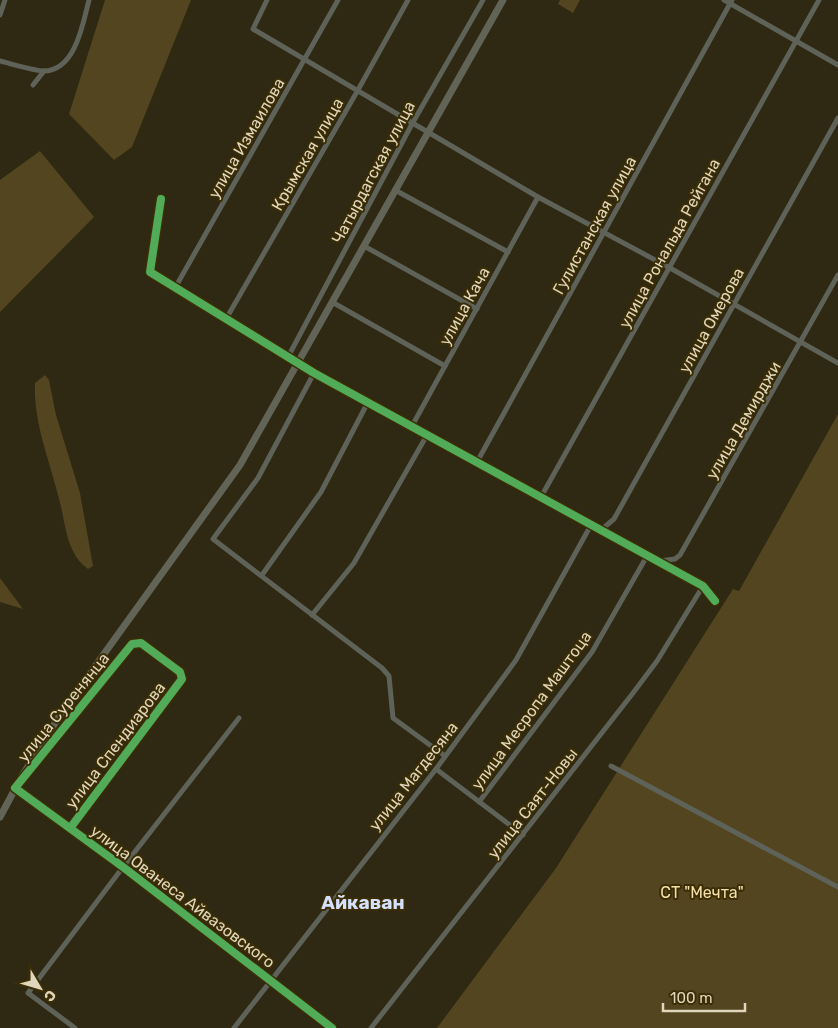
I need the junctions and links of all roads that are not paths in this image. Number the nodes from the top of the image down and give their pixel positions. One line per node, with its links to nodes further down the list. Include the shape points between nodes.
1 (5, 0): 11 (street)
2 (89, 0): 16 (street, via 80,37 72,54 60,66)
3 (267, 0): 14 (street, via 252,29)
4 (338, 0): 14 (street, улица Измаилова)
5 (408, 0): 18 (street, Крымская улица)
6 (483, 0): 20 (street, Чатырдагская улица)
7 (503, 0): 21 (main road)
8 (724, 0): 10 (street)
9 (820, 0): 12 (street, улица Рональда Рейгана)
10 (731, 2): 12 (street); 25 (street, Гулистанская улица)
11 (0, 14)
12 (796, 41): 15 (street); 28 (street, улица Рональда Рейгана)
13 (0, 61): 16 (street)
14 (305, 61): 18 (street); 30 (street, улица Измаилова)
15 (838, 65)
16 (44, 71): 17 (street)
17 (33, 85)
18 (358, 90): 20 (street); 34 (street, Крымская улица)
19 (838, 118): 32 (street, улица Омерова)
20 (412, 124): 21 (street); 36 (street, Чатырдагская улица)
21 (427, 132): 22 (main road); 23 (street)
22 (395, 190): 26 (main road); 27 (street)
23 (538, 197): 25 (street); 27 (street, улица Кача)
24 (161, 199): 30 (street, via 150,272)
25 (604, 233): 28 (street); 44 (street, Гулистанская улица)
26 (364, 246): 31 (main road); 33 (street)
27 (508, 252): 33 (street, улица Кача)
28 (670, 268): 32 (street); 45 (street, улица Рональда Рейгана)
29 (838, 275): 35 (street, улица Демирджи)
30 (175, 288): 34 (street)
31 (332, 302): 37 (main road); 39 (street)
32 (734, 305): 35 (street); 47 (street, улица Омерова, via 614,519)
33 (476, 309): 39 (street, улица Кача)
34 (226, 319): 36 (street)
35 (801, 342): 38 (street); 49 (street, улица Демирджи, via 680,555 675,559)
36 (288, 357): 37 (street)
37 (298, 363): 40 (street); 59 (main road, via 240,465 60,715)
38 (838, 363)
39 (445, 366): 42 (street, улица Кача)
40 (314, 373): 41 (street); 50 (street, via 258,478 213,539)
41 (368, 402): 42 (street); 50 (street, via 321,492)
42 (412, 426): 43 (street)
43 (427, 435): 44 (street); 53 (street, via 354,563)
44 (477, 462): 45 (street)
45 (541, 497): 46 (street)
46 (592, 525): 47 (street); 56 (street, улица Магдесяна, via 516,660)
47 (601, 530): 48 (street)
48 (647, 556): 49 (street); 60 (street, улица Месропа Маштоца, via 592,652)
49 (657, 561): 51 (street)
50 (262, 575): 53 (street)
51 (703, 586): 52 (street); 63 (street, улица Саят-Новы, via 657,661)
52 (715, 601)
53 (312, 615): 56 (street, via 382,668 389,676 393,718)
54 (182, 679): 59 (street, улица Суренянца, via 180,672 141,643 132,644); 62 (street, улица Спендиарова)
55 (239, 718): 64 (street)
56 (445, 756): 58 (street, улица Магдесяна)
57 (611, 766): 65 (street)
58 (436, 769): 60 (street); 66 (street, улица Магдесяна)
59 (15, 788): 61 (main road); 62 (street, улица Ованеса Айвазовского)
60 (479, 802): 63 (street)
61 (0, 817)
62 (71, 827): 64 (street, улица Ованеса Айвазовского)
63 (523, 835): 70 (street, улица Саят-Новы)
64 (123, 867): 66 (street, улица Ованеса Айвазовского); 67 (street, via 28,992)
65 (838, 888)
66 (270, 980): 68 (street, улица Магдесяна); 69 (street, улица Ованеса Айвазовского)
67 (75, 1028)
68 (234, 1028)
69 (332, 1028)
70 (371, 1028)

